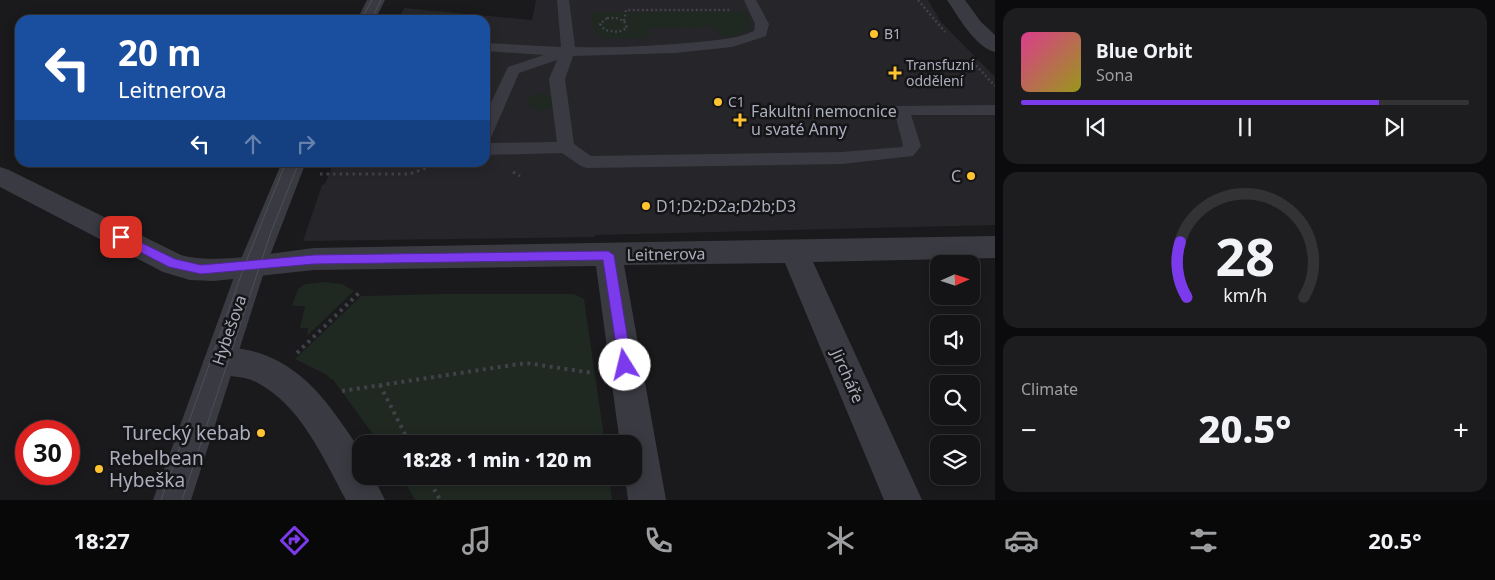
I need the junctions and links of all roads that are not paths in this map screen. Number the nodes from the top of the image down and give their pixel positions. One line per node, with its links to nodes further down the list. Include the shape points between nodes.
1 (376, 0): 5 (street)
2 (563, 0): 8 (lane)
3 (956, 0): 6 (street, via 974,26)
4 (753, 5): 8 (lane, via 762,24 761,33 750,39 662,51)
5 (368, 15)
6 (995, 46)
7 (490, 47): 8 (lane)
8 (568, 51): 10 (lane, via 513,70); 11 (lane, via 557,79)
9 (995, 110): 11 (lane, via 902,110 912,146 907,152 889,155 587,162)
10 (490, 122)
11 (566, 147): 12 (lane)
12 (490, 149)
13 (292, 167): 18 (street, Hybešova)
14 (0, 176): 18 (street, Leitnerova, via 182,267 214,270)
15 (995, 247): 16 (street, Leitnerova)
16 (794, 252): 17 (street, Leitnerova); 23 (street, Jircháře)
17 (608, 255): 18 (street, Leitnerova, via 314,259); 22 (street)
18 (252, 266): 19 (street, Hybešova)
19 (218, 362): 20 (street, Hybešova); 21 (street, via 243,363 261,369 298,394 315,412)
20 (172, 500)
21 (366, 500)
22 (647, 500)
23 (902, 500)

